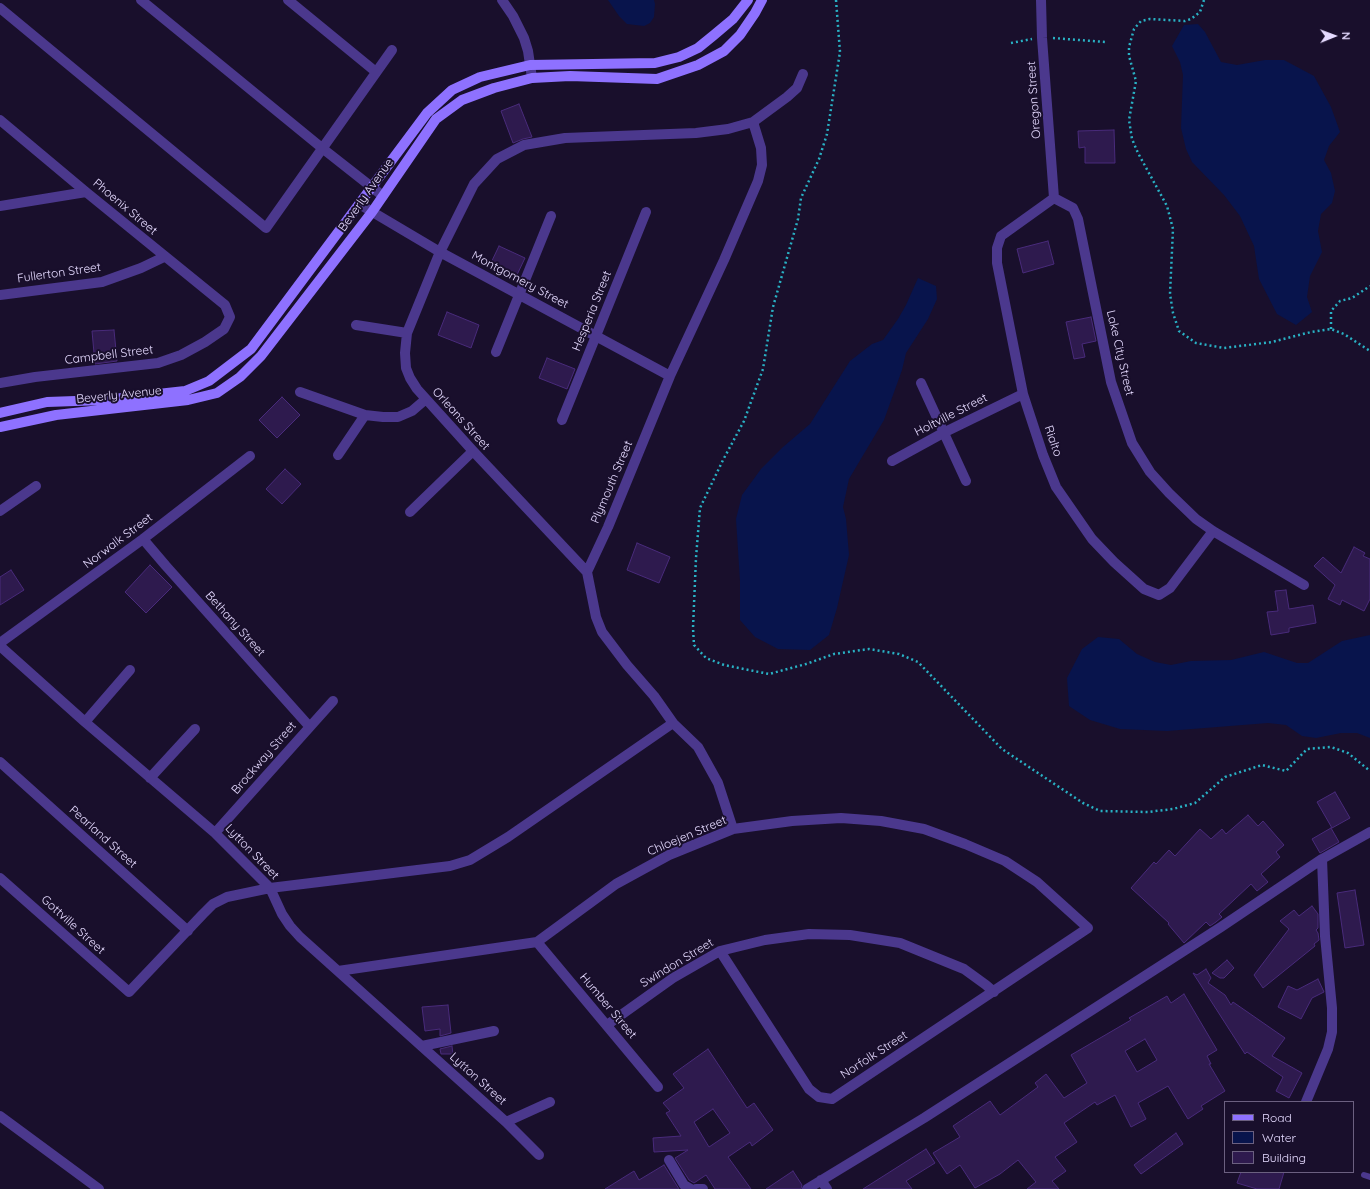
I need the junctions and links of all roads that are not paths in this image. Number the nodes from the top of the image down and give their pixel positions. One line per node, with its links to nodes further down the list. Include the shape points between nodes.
1 (141, 0): 15 (street)
2 (288, 0): 10 (street)
3 (502, 0): 9 (street, via 524,38)
4 (748, 0): 9 (street, Beverly Avenue, via 714,35 698,48 679,57 655,63)
5 (762, 0): 12 (street, Beverly Avenue, via 740,35 724,51 698,65 657,79 570,76)
6 (1041, 0): 19 (street, Oregon Street)
7 (0, 8): 15 (street, via 266,228)
8 (392, 50): 10 (street)
9 (530, 65): 12 (street); 16 (street, Beverly Avenue, via 480,77 452,90 427,113)
10 (376, 72): 15 (street)
11 (803, 74): 14 (street, Orleans Street, via 797,88)
12 (532, 78): 18 (street, Beverly Avenue, via 462,100 436,119)
13 (0, 120): 17 (street, Phoenix Street)
14 (752, 122): 25 (street, Orleans Street, via 696,134 565,138 524,145 497,159 474,184); 34 (street, Plymouth Street, via 761,148 762,165 758,181)
15 (322, 148): 16 (street)
16 (372, 186): 18 (street); 20 (street, Beverly Avenue)
17 (86, 192): 21 (street); 26 (street, Phoenix Street)
18 (383, 196): 22 (street, Beverly Avenue)
19 (1054, 198): 38 (street, Rialto, via 1001,236 997,248 997,263); 53 (street, Lake City Street, via 1073,208 1078,219 1111,382 1132,443 1150,472 1169,493 1196,519)
20 (359, 204): 22 (street, Montgomery Street); 40 (street, Beverly Avenue, via 251,349 209,381 185,391 104,400 47,402)
21 (0, 206)
22 (372, 212): 25 (street, Montgomery Street); 43 (street, Beverly Avenue, via 261,356 240,377 216,393 188,400 56,415)
23 (646, 212): 32 (street, Hesperia Street)
24 (551, 216): 27 (street)
25 (440, 252): 27 (street, Montgomery Street); 31 (street, Orleans Street)
26 (164, 257): 28 (street, Fullerton Street, via 102,282); 29 (street, Phoenix Street, via 225,305)
27 (518, 294): 32 (street, Montgomery Street); 33 (street)
28 (0, 295)
29 (230, 317): 35 (street, Campbell Street, via 224,329 205,342 181,355 158,363)
30 (356, 325): 31 (street)
31 (407, 333): 39 (street, Orleans Street, via 406,368 410,378)
32 (596, 335): 34 (street, Montgomery Street); 42 (street, Hesperia Street)
33 (496, 352)
34 (670, 376): 55 (street, Plymouth Street)
35 (0, 383)
36 (921, 383): 44 (street)
37 (300, 392): 41 (street)
38 (1023, 394): 44 (street, Holtville Street); 53 (street, Rialto, via 1056,487 1092,539 1144,589 1159,595 1170,588)
39 (426, 399): 41 (street, via 412,411 398,417); 45 (street, Orleans Street)
40 (0, 413)
41 (365, 415): 46 (street)
42 (562, 420)
43 (0, 427)
44 (943, 433): 48 (street, Holtville Street); 49 (street)
45 (473, 451): 52 (street); 55 (street, Orleans Street)
46 (338, 455)
47 (250, 456): 54 (street, Norwalk Street)
48 (892, 461)
49 (966, 482)
50 (36, 486): 51 (street)
51 (0, 511)
52 (410, 512)
53 (1213, 531): 56 (street, Lake City Street)
54 (143, 539): 57 (street, Norwalk Street); 62 (street, Bethany Street)
55 (587, 572): 61 (street, via 596,617 602,632)
56 (1304, 585)
57 (0, 645): 60 (street, Lytton Street)
58 (130, 670): 60 (street)
59 (333, 701): 62 (street, Brockway Street)
60 (85, 722): 65 (street, Lytton Street)
61 (673, 723): 66 (street, via 698,748 718,783); 71 (street, via 514,833 470,860 450,866)
62 (309, 726): 68 (street, Brockway Street)
63 (195, 729): 65 (street)
64 (0, 762): 73 (street, Pearland Street)
65 (150, 778): 68 (street, Lytton Street)
66 (733, 829): 72 (street, Chloejen Street, via 840,818 882,821 924,829 1005,861 1037,882); 74 (street, Chloejen Street, via 669,855 616,884)
67 (1370, 832): 69 (street)
68 (215, 833): 71 (street, Lytton Street)
69 (1322, 859): 82 (street, via 1332,1032 1328,1049); 88 (street, via 924,1118)
70 (0, 878): 73 (street, Gottville Street, via 129,992)
71 (270, 888): 73 (street, via 227,897 213,904); 76 (street, Lytton Street, via 290,926)
72 (1088, 928): 77 (street, Norfolk Street)
73 (188, 931)
74 (537, 942): 76 (street, Chloejen Street); 78 (street, Humber Street)
75 (720, 951): 77 (street, Swindon Street, via 765,940 809,934 850,936 900,943 964,970); 77 (street, Norfolk Street, via 809,1089 819,1097 832,1099); 78 (street, Swindon Street, via 673,978)
76 (338, 971): 80 (street, Lytton Street)
77 (994, 992)
78 (606, 1025): 81 (street, Humber Street)
79 (494, 1031): 80 (street)
80 (422, 1046): 85 (street, Lytton Street)
81 (658, 1087)
82 (1306, 1101)
83 (550, 1102): 85 (street)
84 (0, 1116): 89 (street)
85 (506, 1122): 86 (street, Lytton Street)
86 (539, 1156)
87 (669, 1160): 90 (street, via 684,1186)
88 (822, 1180): 93 (street); 94 (street)
89 (99, 1189)
90 (691, 1189)
91 (696, 1189): 92 (street)
92 (703, 1189)
93 (807, 1189)
94 (827, 1189)

